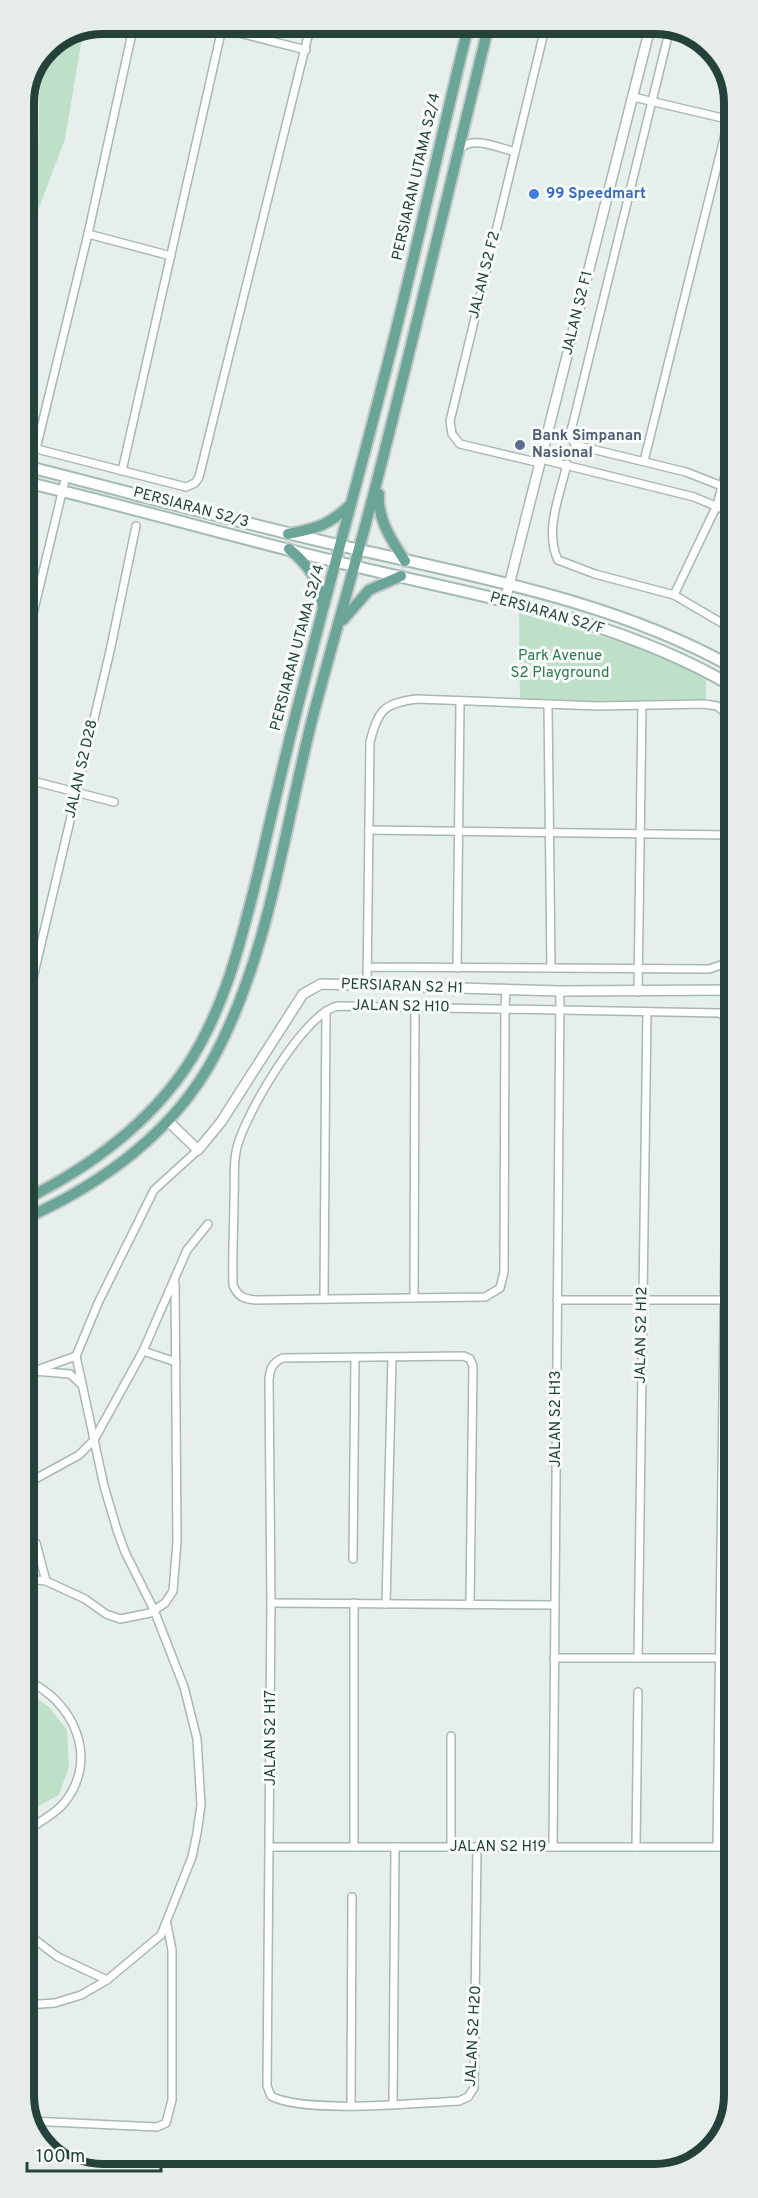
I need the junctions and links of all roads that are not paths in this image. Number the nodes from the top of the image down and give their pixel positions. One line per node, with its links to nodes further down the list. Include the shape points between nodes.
1 (132, 34): 19 (street)
2 (220, 34): 20 (street)
3 (251, 34): 10 (street)
4 (309, 34): 10 (street)
5 (466, 35): 33 (main road, PERSIARAN UTAMA S2/4)
6 (486, 35): 14 (main road)
7 (543, 35): 18 (street, JALAN S2 F2)
8 (648, 35): 11 (street, JALAN S2 F1)
9 (668, 36): 12 (street)
10 (306, 50): 27 (street, via 199,477 186,487)
11 (633, 97): 12 (street); 22 (street, JALAN S2 F1)
12 (653, 102): 13 (street); 23 (street, via 570,435 575,445)
13 (724, 119)
14 (464, 126): 15 (street); 17 (main road)
15 (474, 142): 17 (street); 18 (street)
16 (724, 144): 23 (street)
17 (458, 151): 25 (main road)
18 (515, 152): 22 (street, JALAN S2 F2, via 450,428 460,444)
19 (88, 234): 20 (street); 21 (street)
20 (171, 256): 27 (street)
21 (36, 449): 27 (street)
22 (541, 461): 24 (street, JALAN S2 F2); 45 (street, JALAN S2 F1)
23 (645, 461): 31 (street)
24 (567, 464): 34 (street, JALAN S2 F2); 46 (street, via 552,530 552,547 558,560 577,569)
25 (381, 467): 40 (main road); 41 (main road, via 378,506 387,532)
26 (34, 468): 28 (main road, PERSIARAN S2/3)
27 (122, 471)
28 (66, 476): 32 (street); 37 (main road, PERSIARAN S2/3)
29 (724, 477): 31 (street)
30 (34, 484): 32 (main road, PERSIARAN S2/F)
31 (722, 484): 34 (street)
32 (63, 491): 39 (main road, PERSIARAN S2/F); 48 (street)
33 (351, 504): 37 (main road, via 333,522); 38 (main road, PERSIARAN UTAMA S2/4)
34 (717, 505): 35 (street, JALAN S2 F2); 46 (street)
35 (724, 509)
36 (136, 526): 59 (street, JALAN S2 D28)
37 (288, 534): 38 (main road, PERSIARAN S2/3)
38 (340, 546): 40 (main road, PERSIARAN S2/3); 42 (main road, PERSIARAN UTAMA S2/4)
39 (289, 549): 42 (main road, PERSIARAN S2/F); 49 (main road, via 313,572)
40 (358, 549): 41 (main road, PERSIARAN S2/F); 43 (main road)
41 (405, 561): 45 (main road, PERSIARAN S2/F)
42 (336, 562): 43 (main road, PERSIARAN S2/F); 49 (main road, PERSIARAN UTAMA S2/4)
43 (354, 566): 44 (main road, PERSIARAN S2/F); 50 (main road)
44 (401, 576): 47 (main road, PERSIARAN S2/F); 50 (main road, via 369,590)
45 (509, 586): 47 (street, JALAN S2 F1); 52 (main road, PERSIARAN S2/F, via 642,625)
46 (674, 595): 51 (street)
47 (505, 601): 53 (main road, PERSIARAN S2/F, via 641,642)
48 (34, 609)
49 (324, 610): 85 (main road, PERSIARAN UTAMA S2/4, via 235,959 203,1036 179,1076 130,1132 58,1183)
50 (339, 624): 83 (main road, via 270,900 243,986 213,1058)
51 (724, 624)
52 (724, 663)
53 (724, 682)
54 (460, 703): 55 (street); 61 (street, via 417,699 393,702 376,718 370,742); 62 (street)
55 (548, 704): 56 (street); 63 (street)
56 (642, 705): 57 (street, via 704,704); 64 (street)
57 (724, 712)
58 (34, 781): 59 (street)
59 (76, 792): 60 (street); 71 (street, JALAN S2 D28)
60 (114, 802)
61 (369, 830): 62 (street); 67 (street)
62 (460, 832): 63 (street); 70 (street)
63 (550, 834): 64 (street); 68 (street)
64 (640, 835): 65 (street); 69 (street)
65 (724, 835)
66 (724, 964): 69 (street, via 709,969)
67 (367, 967): 70 (street); 72 (street)
68 (551, 967): 69 (street); 70 (street)
69 (638, 967): 76 (street)
70 (457, 968)
71 (34, 973)
72 (367, 986): 73 (street, PERSIARAN S2 H1); 84 (street, PERSIARAN S2 H1, via 321,984 303,994 221,1122)
73 (506, 990): 75 (street, PERSIARAN S2 H1); 78 (street)
74 (724, 990): 76 (street, PERSIARAN S2 H1)
75 (560, 992): 76 (street, PERSIARAN S2 H1); 79 (street, JALAN S2 H13)
76 (638, 992)
77 (415, 1007): 78 (street, JALAN S2 H10); 80 (street, JALAN S2 H10, via 338,1006); 89 (street)
78 (505, 1009): 79 (street, JALAN S2 H10); 89 (street, via 504,1272 500,1288 485,1297)
79 (559, 1010): 81 (street, JALAN S2 H10); 91 (street, JALAN S2 H13)
80 (326, 1011): 90 (street); 90 (street, via 310,1022 294,1043 240,1132 235,1154 232,1267 233,1286 246,1299)
81 (647, 1012): 82 (street, JALAN S2 H10, via 719,1013); 92 (street, JALAN S2 H12)
82 (724, 1016)
83 (169, 1122): 84 (street); 86 (main road, via 106,1173)
84 (198, 1150): 95 (street, via 154,1190)
85 (34, 1195)
86 (34, 1214)
87 (208, 1224): 88 (street, via 187,1250)
88 (175, 1283): 94 (street); 99 (street)
89 (414, 1298): 90 (street)
90 (324, 1299)
91 (557, 1300): 92 (street); 112 (street, JALAN S2 H13)
92 (643, 1300): 93 (street); 115 (street, JALAN S2 H12)
93 (724, 1300)
94 (143, 1350): 99 (street); 102 (street)
95 (76, 1356): 100 (street); 101 (street)
96 (355, 1357): 97 (street); 105 (street); 108 (street, JALAN S2 H17, via 283,1358 270,1368)
97 (392, 1357): 110 (street); 111 (street, via 464,1356 473,1366)
98 (724, 1360): 116 (street)
99 (176, 1362): 113 (street, via 176,1577 173,1591)
100 (34, 1371): 101 (street, via 70,1374)
101 (83, 1387): 102 (street)
102 (94, 1440): 103 (street, via 79,1455); 113 (street, via 125,1552)
103 (34, 1480)
104 (36, 1543): 107 (street)
105 (353, 1559)
106 (34, 1580): 107 (street)
107 (46, 1581): 113 (street, via 120,1619)
108 (272, 1603): 109 (street); 121 (street, JALAN S2 H17)
109 (354, 1603): 110 (street); 122 (street)
110 (386, 1604): 111 (street)
111 (470, 1604): 112 (street)
112 (555, 1605): 114 (street, JALAN S2 H13)
113 (154, 1610): 131 (street, via 184,1687 201,1772 201,1804 192,1857)
114 (555, 1658): 115 (street); 126 (street, JALAN S2 H13)
115 (638, 1658): 116 (street)
116 (719, 1658): 128 (street)
117 (34, 1684): 120 (street, via 63,1706 76,1734 80,1769 74,1788 62,1805)
118 (638, 1692): 127 (street)
119 (451, 1736): 124 (street)
120 (34, 1825)
121 (270, 1847): 122 (street, JALAN S2 H19); 135 (street, JALAN S2 H17, via 267,2086)
122 (354, 1847): 123 (street, JALAN S2 H19)
123 (395, 1847): 124 (street, JALAN S2 H19); 136 (street)
124 (451, 1847): 125 (street, JALAN S2 H19)
125 (477, 1847): 126 (street, JALAN S2 H19); 136 (street, JALAN S2 H20, via 474,2088 459,2101)
126 (553, 1847): 127 (street, JALAN S2 H19)
127 (636, 1847): 128 (street, JALAN S2 H19)
128 (717, 1847): 129 (street, JALAN S2 H19)
129 (724, 1847)
130 (352, 1897): 137 (street)
131 (167, 1925): 133 (street, via 161,1935); 138 (street, via 172,1950 172,2100 166,2123 157,2127)
132 (34, 1939): 133 (street, via 58,1957)
133 (107, 1980): 134 (street, via 81,1995 55,2003)
134 (34, 2004)
135 (271, 2096): 137 (street, JALAN S2 H20, via 289,2103)
136 (393, 2104): 137 (street, JALAN S2 H20)
137 (351, 2105)
138 (40, 2121)

